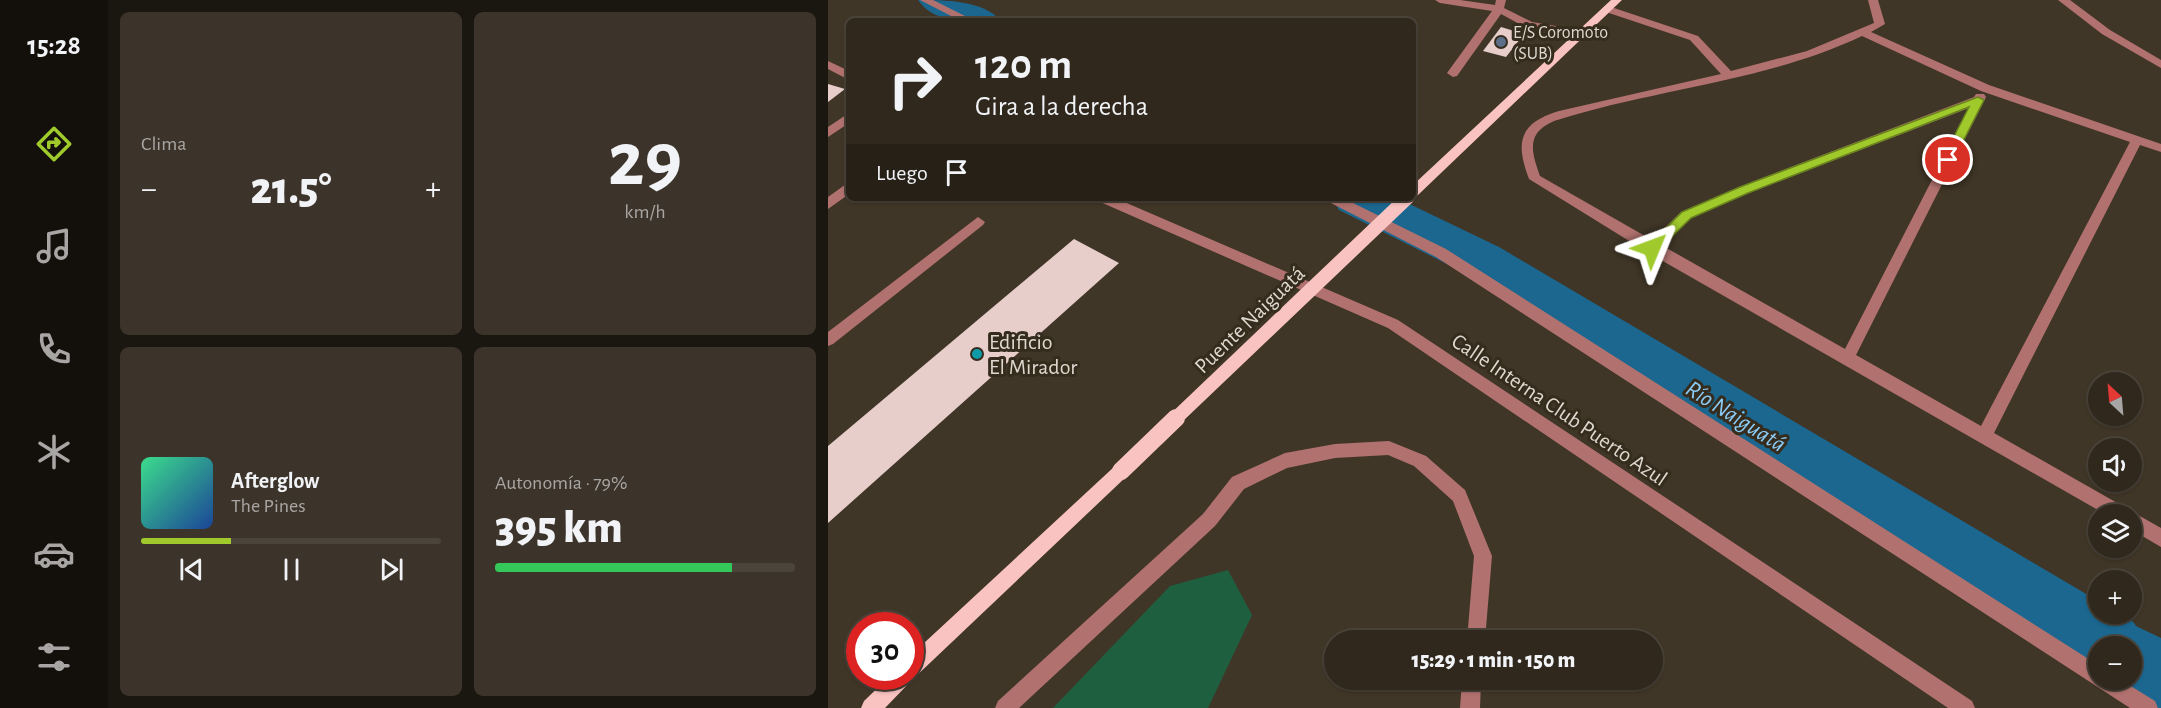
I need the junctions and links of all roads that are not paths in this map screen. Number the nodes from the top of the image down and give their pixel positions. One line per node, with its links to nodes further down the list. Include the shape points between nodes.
1 (925, 0): 8 (street)
2 (1440, 0): 6 (street)
3 (1617, 0): 7 (main road)
4 (1873, 0): 10 (street, via 1880,24)
5 (2063, 0): 12 (street)
6 (1500, 4): 9 (street, via 1529,25); 13 (street)
7 (1607, 9): 9 (main road); 15 (street, via 1694,38)
8 (964, 18)
9 (1580, 33): 22 (main road)
10 (1864, 33): 15 (street); 16 (street)
11 (828, 64): 14 (street)
12 (2161, 65)
13 (1453, 73)
14 (846, 74)
15 (1730, 77): 28 (street, via 1604,104 1543,121 1531,131 1527,145 1535,180)
16 (1982, 94): 19 (street); 28 (street, via 1686,215); 30 (street)
17 (846, 119): 18 (street)
18 (828, 133)
19 (2138, 140): 20 (street); 31 (street)
20 (2161, 148)
21 (846, 189): 26 (street)
22 (1416, 189)
23 (1110, 201): 44 (street, Calle Interna Club Puerto Azul, via 1393,324)
24 (1338, 201): 37 (street, via 1442,253)
25 (1404, 201): 36 (main road, Puente Naiguatá, bridge)
26 (828, 204)
27 (978, 222): 29 (street)
28 (1652, 248): 30 (street)
29 (828, 340)
30 (1847, 359): 31 (street)
31 (1984, 437): 32 (street)
32 (2102, 504)
33 (2142, 527): 34 (street)
34 (2161, 538)
35 (1477, 630): 42 (street, via 1483,556 1459,496 1420,461 1389,448 1335,452 1285,461 1238,483 1209,520)
36 (924, 657)
37 (2088, 670)
38 (890, 690): 41 (main road)
39 (1471, 690): 43 (street)
40 (2120, 690): 45 (street)
41 (871, 708)
42 (1005, 708)
43 (1470, 708)
44 (1965, 708)
45 (2148, 708)

